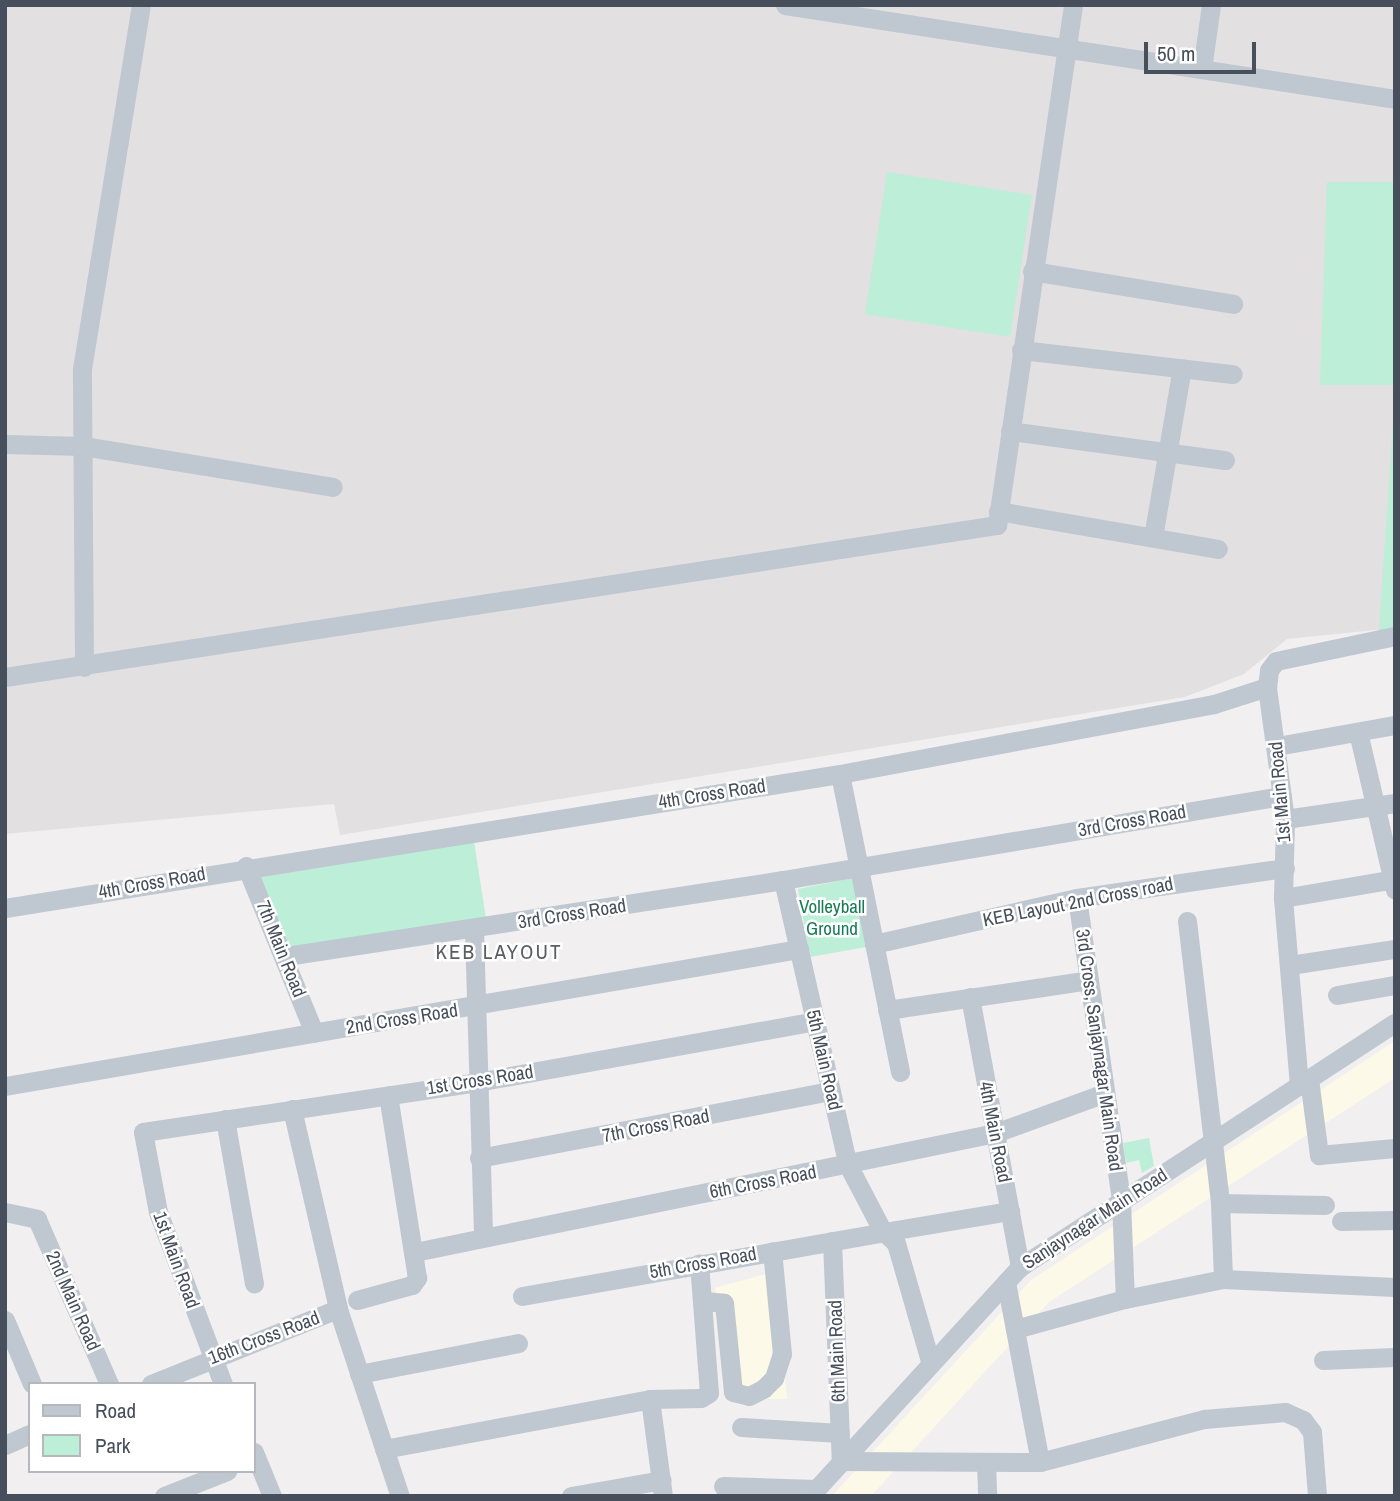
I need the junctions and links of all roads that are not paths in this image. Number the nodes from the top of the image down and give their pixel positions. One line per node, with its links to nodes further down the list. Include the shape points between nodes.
1 (141, 5): 16 (street, via 82,369)
2 (785, 5): 5 (street)
3 (1073, 5): 6 (street)
4 (1211, 5): 7 (street)
5 (823, 8): 6 (street)
6 (1064, 48): 7 (street); 9 (street)
7 (1202, 69): 8 (street)
8 (1395, 99)
9 (1032, 271): 10 (street); 11 (street)
10 (1233, 304)
11 (1021, 350): 12 (street); 14 (street)
12 (1182, 368): 13 (street); 17 (street)
13 (1233, 374)
14 (1010, 431): 17 (street); 20 (street)
15 (5, 444): 16 (street)
16 (83, 446): 19 (street); 24 (street)
17 (1168, 453): 18 (street); 21 (street)
18 (1225, 460)
19 (333, 487)
20 (998, 511): 21 (street); 24 (street, via 997,525)
21 (1153, 537): 22 (street)
22 (1218, 549)
23 (1395, 636): 26 (street, via 1276,662 1269,670)
24 (84, 667): 25 (street)
25 (5, 677)
26 (1267, 687): 29 (street, 1st Main Road); 30 (street, 4th Cross Road, via 1214,704)
27 (1395, 724): 28 (street)
28 (1357, 732): 29 (street); 33 (street)
29 (1277, 746): 31 (street, 1st Main Road)
30 (840, 774): 35 (street, 4th Cross Road); 36 (street)
31 (1282, 796): 34 (street, 1st Main Road); 36 (street, 3rd Cross Road)
32 (1395, 803): 33 (street)
33 (1372, 807): 34 (street); 39 (street)
34 (1285, 819): 37 (street, 1st Main Road)
35 (246, 866): 42 (street, 4th Cross Road); 48 (street, 7th Main Road)
36 (858, 867): 38 (street, 3rd Cross Road); 45 (street)
37 (1285, 868): 40 (street, KEB Layout 2nd Cross road); 41 (street, 1st Main Road)
38 (783, 880): 44 (street, 3rd Cross Road); 46 (street, 5th Main Road)
39 (1394, 883): 41 (street)
40 (1077, 898): 45 (street, KEB Layout 2nd Cross road); 50 (street, 3rd Cross, Sanjaynagar Main Road)
41 (1283, 898): 49 (street, 1st Main Road)
42 (5, 908)
43 (1187, 921): 70 (street)
44 (474, 930): 48 (street, 3rd Cross Road); 54 (street)
45 (874, 944): 55 (street)
46 (799, 949): 54 (street, 2nd Cross Road); 56 (street, 5th Main Road)
47 (1395, 949): 49 (street)
48 (286, 956): 58 (street, 7th Main Road)
49 (1290, 965): 61 (street, 1st Main Road)
50 (1089, 979): 53 (street); 64 (street, 3rd Cross, Sanjaynagar Main Road)
51 (1395, 985): 52 (street)
52 (1336, 995)
53 (970, 997): 55 (street); 69 (street, 4th Main Road)
54 (477, 1007): 58 (street, 2nd Cross Road); 60 (street)
55 (887, 1010): 59 (street)
56 (815, 1021): 60 (street, 1st Cross Road); 63 (street, 5th Main Road)
57 (1395, 1023): 61 (street, Sanjaynagar Main Road)
58 (314, 1033): 62 (street, 2nd Cross Road)
59 (900, 1072)
60 (477, 1082): 65 (street, 1st Cross Road); 72 (street)
61 (1304, 1082): 70 (street, Sanjaynagar Main Road); 71 (street, 1st Main Road, via 1319,1155)
62 (5, 1086)
63 (831, 1091): 72 (street, 7th Cross Road); 73 (street, 5th Main Road)
64 (1105, 1093): 69 (street, 6th Cross Road); 74 (street, 3rd Cross, Sanjaynagar Main Road)
65 (388, 1095): 66 (street, 1st Cross Road); 85 (street)
66 (292, 1109): 67 (street, 1st Cross Road); 96 (street)
67 (225, 1119): 68 (street, 1st Cross Road); 90 (street)
68 (143, 1132): 101 (street, 1st Main Road, via 158,1212)
69 (995, 1133): 73 (street, 6th Cross Road); 77 (street, 4th Main Road)
70 (1212, 1142): 74 (street, Sanjaynagar Main Road); 75 (street)
71 (1395, 1148)
72 (479, 1157): 82 (street)
73 (848, 1165): 81 (street, 5th Main Road); 82 (street, 6th Cross Road)
74 (1121, 1201): 87 (street, Sanjaynagar Main Road); 93 (street, 3rd Cross, Sanjaynagar Main Road)
75 (1220, 1203): 76 (street); 88 (street)
76 (1325, 1205)
77 (1010, 1211): 81 (street, 5th Cross Road); 87 (street, 4th Main Road)
78 (5, 1212): 106 (street, 2nd Main Road, via 37,1219)
79 (1395, 1220): 80 (street)
80 (1341, 1221)
81 (888, 1234): 83 (street, 5th Cross Road); 103 (street, 5th Main Road)
82 (482, 1238): 85 (street, 6th Cross Road)
83 (832, 1241): 84 (street, 5th Cross Road); 111 (street, 6th Main Road)
84 (772, 1251): 86 (street, 5th Cross Road); 95 (street, via 782,1354 774,1378 763,1389 749,1396 733,1392 724,1303)
85 (415, 1252): 94 (street, via 416,1283)
86 (699, 1263): 92 (street, 5th Cross Road); 95 (street)
87 (1020, 1267): 89 (street, Sanjaynagar Main Road)
88 (1223, 1279): 91 (street); 93 (street)
89 (1006, 1282): 98 (street); 103 (street, Sanjaynagar Main Road)
90 (254, 1283)
91 (1395, 1287)
92 (522, 1296)
93 (1125, 1299): 98 (street)
94 (356, 1300)
95 (703, 1301): 109 (street, via 709,1393 701,1398)
96 (338, 1309): 101 (street, 16th Cross Road); 104 (street)
97 (5, 1320): 105 (street)
98 (1015, 1329): 118 (street)
99 (518, 1343): 104 (street)
100 (1395, 1357): 102 (street)
101 (212, 1358): 107 (street, 16th Cross Road); 108 (street, 1st Main Road)
102 (1323, 1360)
103 (930, 1361): 116 (street, Sanjaynagar Main Road)
104 (359, 1374): 114 (street)
105 (31, 1382)
106 (108, 1382)
107 (156, 1382)
108 (222, 1382)
109 (650, 1399): 114 (street); 121 (street)
110 (741, 1427): 111 (street)
111 (840, 1433): 116 (street, 6th Main Road)
112 (28, 1435): 113 (street)
113 (5, 1445)
114 (384, 1449): 125 (street)
115 (256, 1460): 124 (street)
116 (841, 1461): 117 (street); 122 (street, Sanjaynagar Main Road)
117 (986, 1462): 118 (street); 127 (street)
118 (1040, 1462): 128 (street, via 1204,1419 1285,1412 1303,1420 1312,1432)
119 (222, 1473): 123 (street)
120 (723, 1486): 122 (street)
121 (662, 1488): 126 (street)
122 (812, 1492)
123 (164, 1496)
124 (272, 1496)
125 (400, 1496)
126 (571, 1496)
127 (987, 1496)
128 (1317, 1496)

